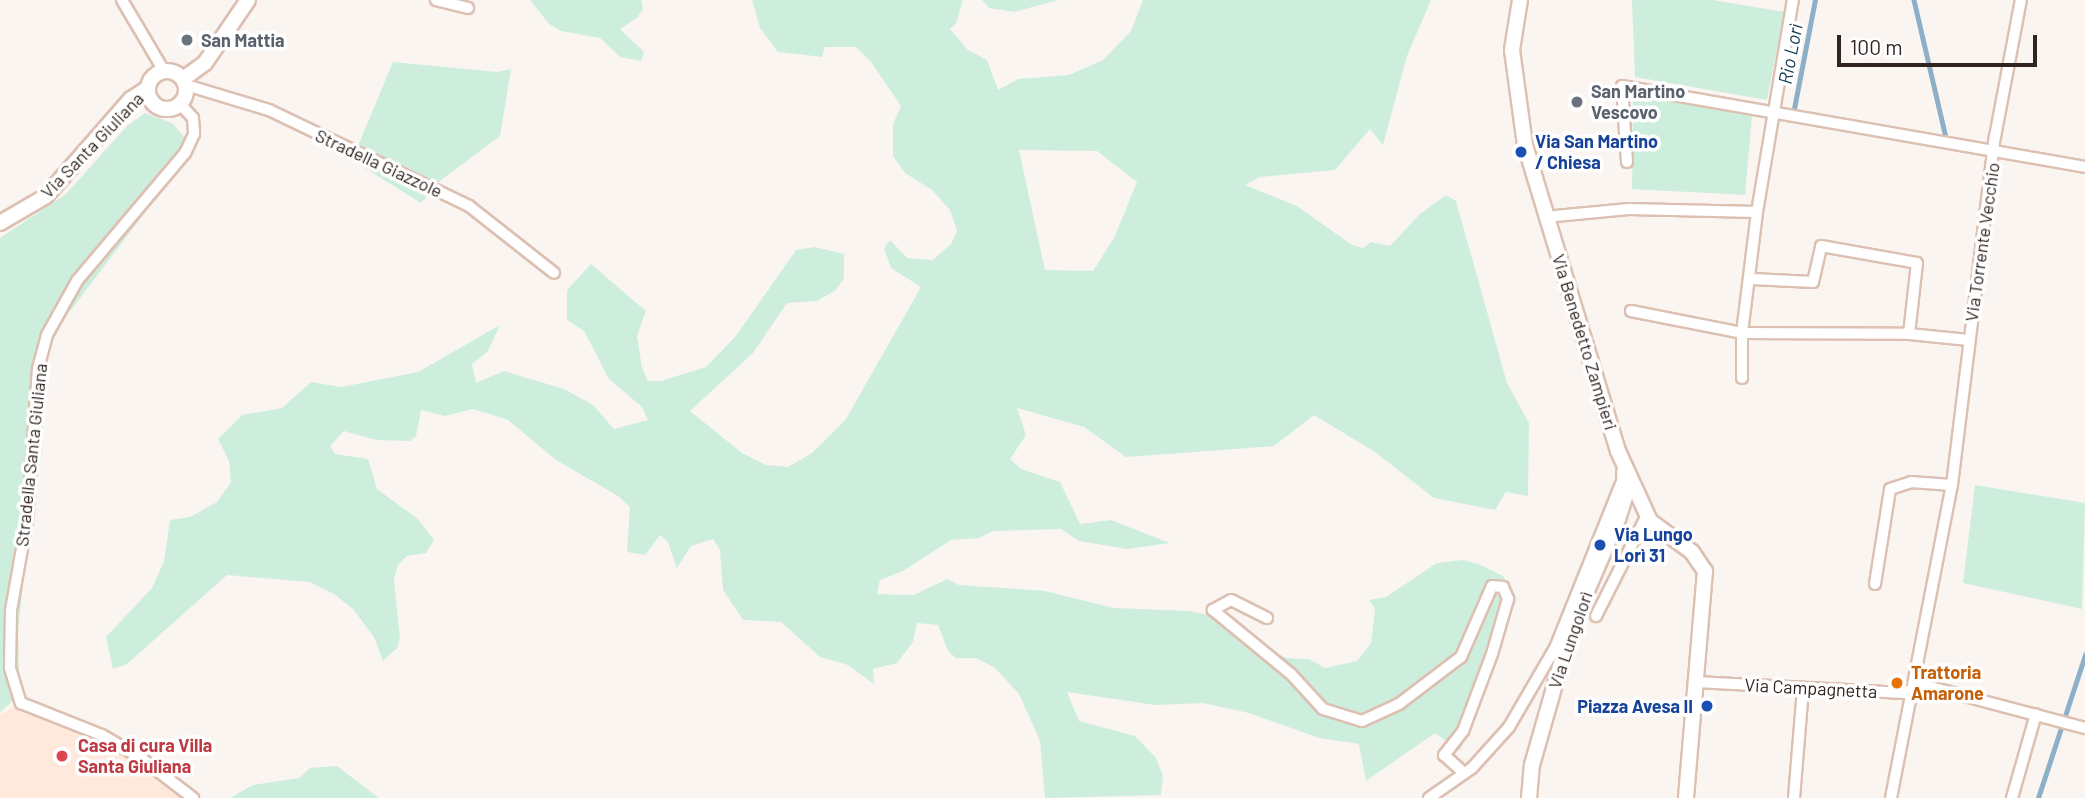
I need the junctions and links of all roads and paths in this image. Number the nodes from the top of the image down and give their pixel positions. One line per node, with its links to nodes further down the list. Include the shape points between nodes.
1 (122, 0): 8 (street)
2 (248, 0): 9 (street, via 205,64)
3 (436, 0): 7 (street)
4 (1520, 0): 17 (street, Via Benedetto Zampieri, via 1512,50 1517,97)
5 (1793, 0): 12 (street)
6 (2021, 0): 13 (street, Via Torrente Vecchio)
7 (468, 8)
8 (164, 71): 9 (street); 10 (street, via 153,76)
9 (184, 82): 11 (street); 19 (street, Stradella Giazzole, via 269,110 469,206)
10 (148, 88): 11 (street, via 157,106); 18 (street, Via Santa Giuliana, via 131,99 46,196)
11 (180, 104): 39 (street, Stradella Santa Giuliana, via 192,118 194,134 185,153 77,281 47,335 38,368 28,515 11,610 10,668 21,703 102,735)
12 (1771, 111): 13 (street); 14 (street, via 1622,86); 16 (street)
13 (1994, 152): 15 (street); 24 (street, Via Torrente Vecchio)
14 (1627, 162)
15 (2085, 167)
16 (1757, 212): 17 (street, via 1629,209); 20 (street)
17 (1545, 217): 26 (street, Via Benedetto Zampieri)
18 (4, 219)
19 (554, 273)
20 (1752, 279): 22 (street); 23 (street, via 1812,282 1821,246 1917,263)
21 (1631, 311): 22 (street)
22 (1742, 333): 23 (street); 25 (street)
23 (1909, 334): 24 (street)
24 (1969, 340): 27 (street, Via Torrente Vecchio)
25 (1742, 378)
26 (1624, 472): 28 (street, Via Benedetto Zampieri, via 1625,497); 29 (street, Via Benedetto Zampieri); 38 (street, Via Lungolorì, via 1555,648 1509,727)
27 (1952, 485): 30 (street, via 1911,482 1890,489); 34 (street, Via Torrente Vecchio)
28 (1618, 519): 29 (street, via 1637,514); 41 (street, Via Lungolorì, via 1571,628 1532,765)
29 (1648, 520): 31 (street); 33 (street, Via Benedetto Zampieri, via 1692,552 1705,571)
30 (1875, 584)
31 (1597, 616)
32 (1267, 618): 38 (street, via 1231,600 1213,610 1291,674 1323,709 1362,721 1399,704 1461,657 1492,586 1503,587 1508,599 1492,654 1463,731 1444,755)
33 (1696, 682): 35 (street, Via Campagnetta); 42 (street, Via Benedetto Zampieri)
34 (1919, 687): 35 (street, Via Campagnetta, via 1904,693); 36 (street, Via Campagnetta); 44 (street, Via Torrente Vecchio)
35 (1803, 688): 43 (street)
36 (2036, 714): 37 (street, Via Campagnetta); 45 (street)
37 (2085, 728)
38 (1464, 773): 40 (street, Via Lungolorì)
39 (193, 798)
40 (1429, 798)
41 (1529, 798)
42 (1686, 798)
43 (1794, 798)
44 (1891, 798)
45 (2012, 798)

